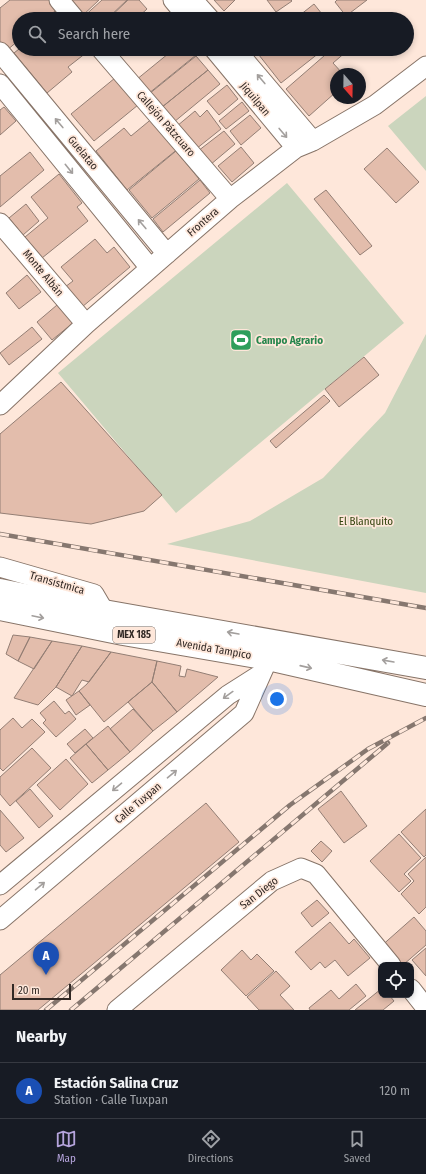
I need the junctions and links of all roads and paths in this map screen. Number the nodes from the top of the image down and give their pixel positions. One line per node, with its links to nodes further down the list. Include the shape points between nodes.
1 (59, 0): 4 (street)
2 (173, 0): 5 (street)
3 (193, 0): 6 (street)
4 (69, 12)
5 (183, 12)
6 (204, 12)
7 (0, 52): 16 (street, Guelatao, one-way to 7)
8 (107, 56): 14 (street, Callejón Pátzcuaro)
9 (221, 56): 13 (street, Jiquilpan, one-way to 13)
10 (240, 56): 13 (street, Jiquilpan, one-way to 10)
11 (426, 66): 13 (street, Frontera, via 375,105)
12 (0, 84): 17 (street, Guelatao, one-way to 17)
13 (305, 145): 14 (street, Frontera)
14 (230, 199): 16 (street, Frontera)
15 (0, 222): 18 (street, Monte Albán)
16 (167, 254): 17 (street, Frontera)
17 (150, 268): 18 (street, Frontera)
18 (86, 324): 19 (street, Frontera)
19 (0, 405)
20 (0, 567): 23 (street, Transístmica, via 94,594)
21 (0, 590): 23 (main road, Avenida Tampico / MEX 185)
22 (0, 609): 24 (main road, Avenida Tampico / MEX 185, one-way to 24)
23 (104, 611): 24 (main road, Avenida Tampico / MEX 185, one-way to 23)
24 (267, 658): 25 (main road, Avenida Tampico / MEX 185, one-way to 24); 26 (main road, Avenida Tampico / MEX 185, one-way to 26); 27 (street, one-way to 27, via 228,695); 28 (street, Calle Tuxpan, one-way to 24, via 244,713)
25 (426, 668)
26 (426, 695)
27 (2, 879): 28 (street)
28 (24, 899): 29 (street, Calle Tuxpan)
29 (0, 920)
30 (389, 962): 33 (street, San Diego, via 316,874 301,868 272,881)
31 (414, 993): 32 (street)
32 (426, 1008)
33 (117, 1010)

